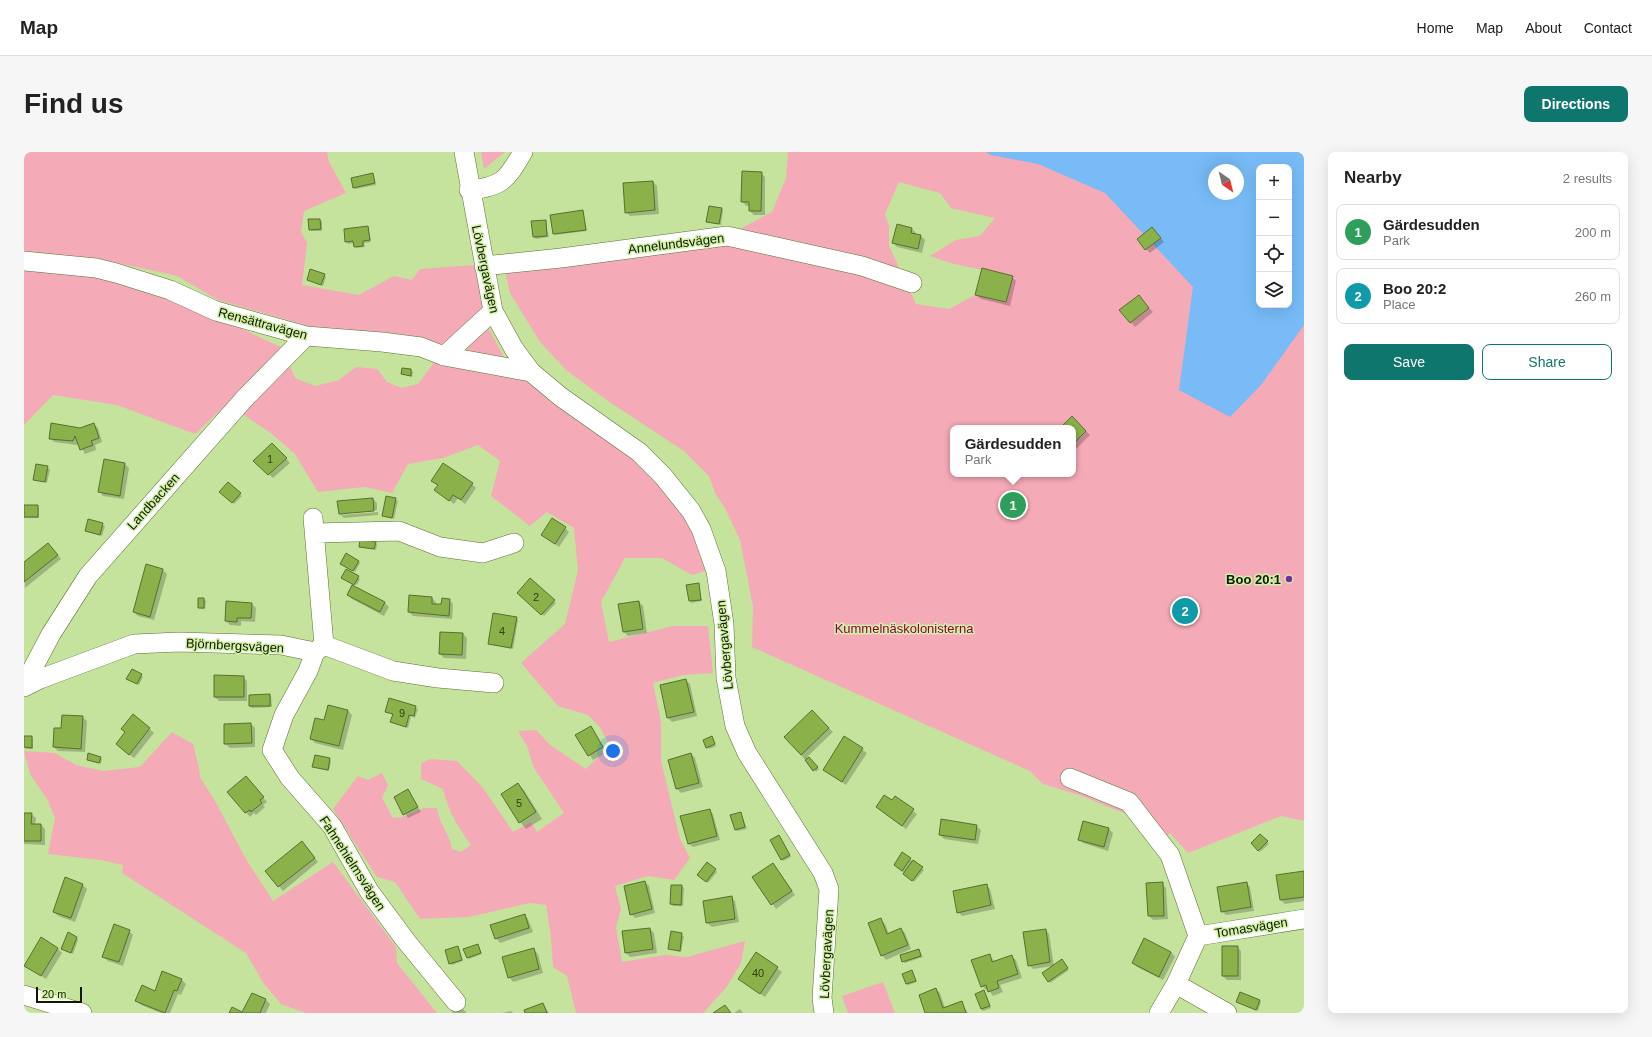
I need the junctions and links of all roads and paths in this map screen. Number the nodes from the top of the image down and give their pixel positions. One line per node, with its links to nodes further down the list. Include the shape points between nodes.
1 (464, 152): 3 (street, Lövbergavägen)
2 (523, 152): 3 (street, via 509,174 498,185)
3 (470, 190): 5 (street, Lövbergavägen)
4 (24, 261): 8 (street, Rensättravägen, via 96,268 116,273 170,290 216,311)
5 (484, 266): 6 (street, Annelundsvägen, via 727,236 862,266); 7 (street, Lövbergavägen)
6 (912, 283)
7 (493, 311): 9 (street); 10 (street, Lövbergavägen, via 514,349)
8 (306, 336): 9 (street, Rensättravägen, via 421,347); 14 (street, Landbacken, via 245,398 88,576 51,634)
9 (444, 356): 10 (street, Rensättravägen)
10 (531, 372): 22 (street, Lövbergavägen, via 561,397 639,452 692,511 701,529 716,571 724,624 726,678 735,726 747,753 823,873 829,889 822,998)
11 (514, 543): 12 (street, Fahnehielmsvägen, via 483,553 440,547 399,531 314,525)
12 (319, 649): 13 (street, Björnbergsvägen, via 393,671); 14 (street, Björnbergsvägen, via 281,645 178,642 134,644); 20 (street, Fahnehielmsvägen, via 284,715 272,750 290,778 332,826 369,891)
13 (494, 683)
14 (24, 686)
15 (1070, 778): 17 (street, via 1129,802 1170,855)
16 (1304, 919): 17 (street, Tomasvägen)
17 (1198, 936): 18 (street)
18 (1176, 984): 23 (street); 24 (street)
19 (24, 995): 21 (street)
20 (456, 1002)
21 (82, 1013)
22 (824, 1013)
23 (1159, 1013)
24 (1227, 1013)

